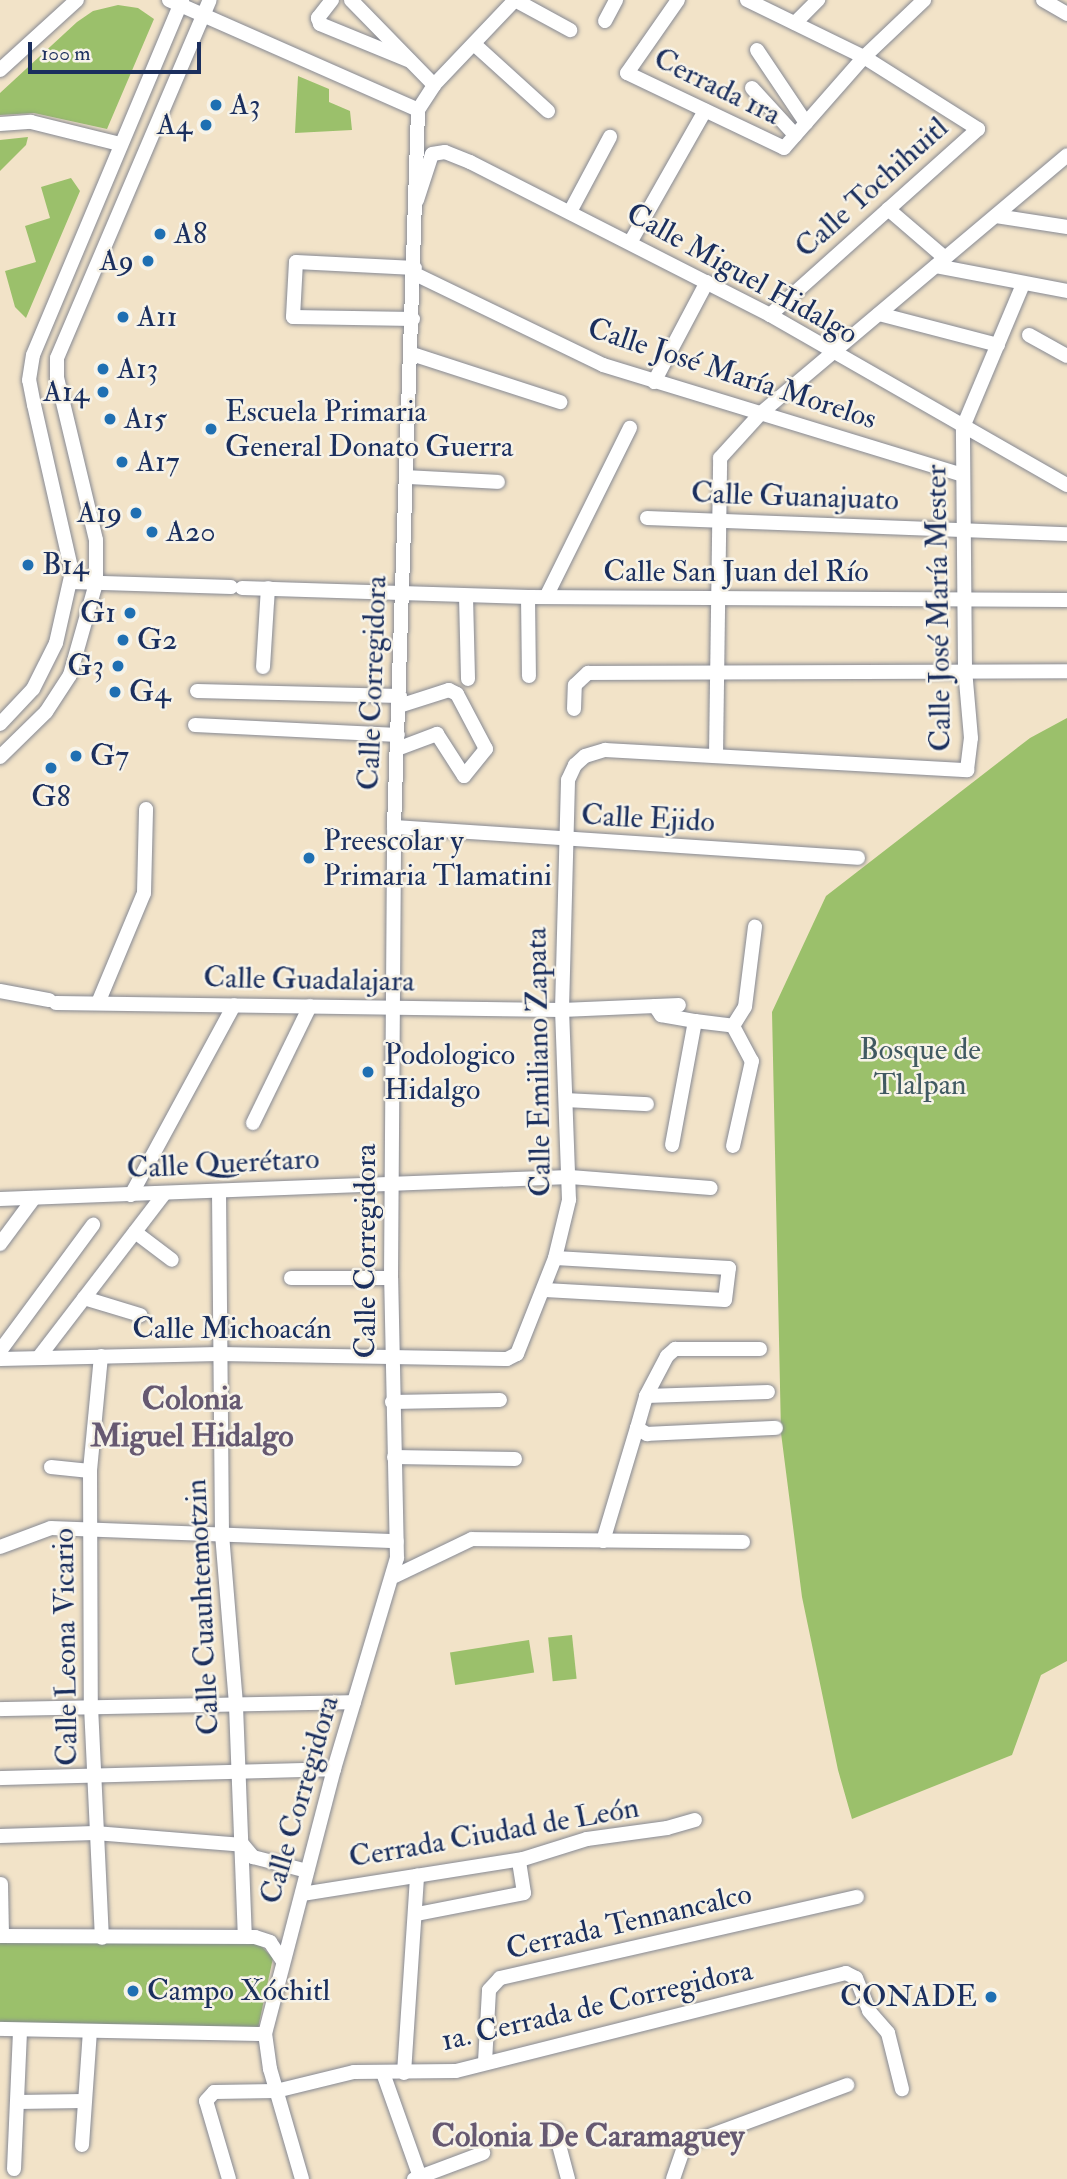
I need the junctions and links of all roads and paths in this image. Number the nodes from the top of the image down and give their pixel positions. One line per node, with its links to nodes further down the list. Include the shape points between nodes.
1 (77, 0): 22 (street)
2 (210, 0): 14 (street)
3 (332, 0): 21 (street, via 318,18 320,24)
4 (351, 0): 21 (street)
5 (515, 0): 17 (street); 18 (street)
6 (617, 0): 15 (street)
7 (678, 0): 27 (street, Cerrada 1ra, via 627,73)
8 (818, 0): 16 (street)
9 (924, 0): 20 (street)
10 (1043, 0): 13 (street)
11 (177, 1): 14 (street); 32 (street)
12 (751, 1): 16 (street)
13 (1067, 14)
14 (203, 15): 25 (street); 41 (street)
15 (605, 21)
16 (795, 23): 20 (street)
17 (570, 30)
18 (474, 44): 23 (street); 26 (street)
19 (757, 50): 28 (street)
20 (864, 57): 28 (street); 35 (street, Calle Tochihuitl, via 978,129)
21 (410, 61): 23 (street)
22 (0, 71)
23 (434, 85): 25 (street)
24 (752, 88): 30 (street)
25 (418, 110): 34 (street, Calle Corregidora)
26 (548, 111)
27 (705, 111): 30 (street, Cerrada 1ra, via 784,148); 40 (street)
28 (806, 123): 30 (street)
29 (0, 124): 32 (street, via 31,122)
30 (795, 135)
31 (610, 137): 36 (street)
32 (120, 144): 39 (street)
33 (1067, 155): 37 (street)
34 (415, 204): 36 (street, Calle Miguel Hidalgo, via 424,191 432,154 438,151); 43 (street, Calle Corregidora)
35 (888, 209): 42 (street); 48 (street, Calle Tochihuitl)
36 (571, 210): 40 (street, Calle Miguel Hidalgo)
37 (996, 216): 38 (street); 42 (street)
38 (1067, 227)
39 (81, 237): 41 (street); 68 (street, via 33,355 29,380 72,560)
40 (631, 241): 44 (street, Calle Miguel Hidalgo)
41 (102, 247): 69 (street, via 57,358 57,378 96,540)
42 (941, 262): 45 (street); 47 (street)
43 (415, 271): 49 (street, Calle Corregidora); 49 (street, via 296,262 293,317); 55 (street, Calle José María Morelos, via 603,365)
44 (708, 282): 48 (street, Calle Miguel Hidalgo); 55 (street)
45 (1023, 284): 46 (street); 51 (street, Calle José María Mester)
46 (1067, 291)
47 (879, 314): 51 (street); 53 (street)
48 (770, 315): 53 (street, Calle Miguel Hidalgo)
49 (414, 319): 52 (street, Calle Corregidora)
50 (1029, 335): 54 (street)
51 (999, 345): 58 (street, Calle José María Mester)
52 (412, 354): 56 (street); 61 (street, Calle Corregidora)
53 (832, 354): 57 (street); 58 (street, Calle Miguel Hidalgo)
54 (1067, 356)
55 (654, 382): 57 (street, Calle José María Morelos)
56 (560, 402)
57 (761, 413): 60 (street, Calle José María Morelos); 65 (street, via 720,458)
58 (963, 427): 60 (street, Calle José María Mester); 63 (street, Calle Miguel Hidalgo)
59 (630, 428): 74 (street)
60 (962, 475): 66 (street, Calle José María Mester)
61 (407, 477): 62 (street); 71 (street, Calle Corregidora)
62 (498, 482)
63 (1067, 485)
64 (647, 518): 65 (street, Calle Guanajuato)
65 (719, 519): 66 (street, Calle Guanajuato); 75 (street)
66 (962, 531): 67 (street, Calle Guanajuato); 77 (street, Calle José María Mester)
67 (1067, 534)
68 (71, 582): 69 (street, Calle San Juan del Río); 87 (street, via 56,643 33,689)
69 (96, 583): 70 (street, Calle San Juan del Río); 92 (street, via 70,675 46,712)
70 (268, 588): 71 (street, Calle San Juan del Río); 78 (street)
71 (404, 595): 72 (street, Calle San Juan del Río); 85 (street, Calle Corregidora)
72 (466, 596): 73 (street, Calle San Juan del Río); 83 (street)
73 (528, 597): 74 (street, Calle San Juan del Río); 82 (street)
74 (546, 597): 75 (street, Calle San Juan del Río)
75 (718, 598): 77 (street, Calle San Juan del Río); 81 (street)
76 (1067, 600): 77 (street, Calle San Juan del Río)
77 (964, 601): 79 (street, Calle José María Mester)
78 (263, 667)
79 (965, 669): 80 (street); 81 (street); 90 (street, Calle José María Mester, via 971,738 967,770)
80 (1067, 671)
81 (716, 673): 86 (street, via 588,673 575,685); 90 (street)
82 (529, 677)
83 (468, 679)
84 (197, 691): 85 (street)
85 (400, 701): 89 (street, Calle Corregidora); 89 (street, via 449,690 457,694 486,749 464,776 437,734)
86 (574, 709)
87 (0, 724)
88 (195, 726): 89 (street)
89 (398, 742): 94 (street, Calle Corregidora)
90 (716, 755): 91 (street, Calle José María Mester, via 605,750)
91 (585, 756): 95 (street, Calle Emiliano Zapata, via 568,780)
92 (0, 757)
93 (146, 809): 99 (street, via 144,893)
94 (394, 827): 95 (street, Calle Ejido); 104 (street, Calle Corregidora)
95 (566, 841): 96 (street, Calle Ejido); 105 (street, Calle Emiliano Zapata)
96 (858, 859)
97 (755, 927): 107 (street, via 745,1007)
98 (0, 991): 99 (street, Calle Guadalajara, via 52,1001)
99 (98, 1003): 100 (street, Calle Guadalajara)
100 (234, 1005): 102 (street, Calle Guadalajara); 118 (street)
101 (679, 1005): 103 (street, Calle Guadalajara)
102 (310, 1006): 104 (street, Calle Guadalajara); 110 (street)
103 (655, 1006): 105 (street, Calle Guadalajara); 106 (street, via 661,1015)
104 (392, 1007): 105 (street, Calle Guadalajara); 114 (street, Calle Corregidora)
105 (562, 1010): 108 (street, Calle Emiliano Zapata)
106 (695, 1021): 107 (street); 111 (street)
107 (733, 1026): 112 (street, via 752,1062)
108 (567, 1100): 109 (street); 113 (street, Calle Emiliano Zapata)
109 (647, 1104)
110 (253, 1123)
111 (672, 1145)
112 (733, 1146)
113 (570, 1177): 114 (street, Calle Querétaro); 115 (street, Calle Querétaro); 124 (street, Calle Emiliano Zapata)
114 (391, 1183): 116 (street, Calle Querétaro); 127 (street, Calle Corregidora)
115 (711, 1188)
116 (219, 1191): 117 (street, Calle Querétaro); 133 (street, Calle Cuauhtemotzin)
117 (163, 1194): 118 (street, Calle Querétaro); 122 (street)
118 (131, 1195): 119 (street, Calle Querétaro)
119 (34, 1198): 120 (street, Calle Querétaro); 123 (street)
120 (0, 1199)
121 (93, 1225): 132 (street)
122 (135, 1232): 125 (street); 129 (street)
123 (0, 1244)
124 (555, 1258): 128 (street, Calle Emiliano Zapata); 128 (street, via 729,1268 725,1300)
125 (172, 1260)
126 (291, 1278): 127 (street)
127 (391, 1278): 135 (street, Calle Corregidora)
128 (545, 1290): 138 (street, Calle Emiliano Zapata, via 520,1350)
129 (84, 1298): 130 (street); 136 (street)
130 (140, 1314)
131 (760, 1349): 140 (street, via 675,1349)
132 (0, 1351)
133 (219, 1354): 134 (street, Calle Michoacán); 135 (street, Calle Michoacán); 150 (street, Calle Cuauhtemotzin)
134 (101, 1356): 136 (street, Calle Michoacán); 148 (street, Calle Leona Vicario)
135 (393, 1356): 138 (street, Calle Michoacán); 142 (street, Calle Corregidora)
136 (39, 1357): 137 (street, Calle Michoacán)
137 (0, 1359)
138 (507, 1359)
139 (768, 1392): 140 (street)
140 (646, 1396): 143 (street)
141 (500, 1400): 142 (street)
142 (392, 1402): 145 (street, Calle Corregidora)
143 (637, 1428): 144 (street, via 648,1434); 152 (street)
144 (776, 1428)
145 (394, 1457): 146 (street); 151 (street, Calle Corregidora)
146 (515, 1459)
147 (51, 1467): 148 (street)
148 (90, 1472): 149 (street, Calle Leona Vicario)
149 (91, 1528): 150 (street); 154 (street, via 51,1528); 157 (street, Calle Leona Vicario)
150 (222, 1534): 151 (street); 158 (street, Calle Cuauhtemotzin)
151 (397, 1541): 155 (street, Calle Corregidora)
152 (603, 1541): 153 (street); 155 (street, via 472,1539)
153 (743, 1542)
154 (0, 1547)
155 (395, 1576): 156 (street, Calle Corregidora)
156 (355, 1702): 158 (street); 160 (street, Calle Corregidora)
157 (92, 1706): 158 (street); 159 (street); 162 (street, Calle Leona Vicario)
158 (236, 1706): 161 (street, Calle Cuauhtemotzin)
159 (0, 1709)
160 (334, 1769): 161 (street); 169 (street, Calle Corregidora)
161 (238, 1770): 162 (street); 167 (street, Calle Cuauhtemotzin)
162 (94, 1775): 163 (street); 165 (street, Calle Leona Vicario)
163 (0, 1778)
164 (695, 1820): 168 (street, Cerrada Ciudad de León, via 587,1839)
165 (96, 1833): 166 (street); 167 (street); 177 (street, Calle Leona Vicario)
166 (0, 1836)
167 (243, 1845): 169 (street, via 253,1857); 176 (street, Calle Cuauhtemotzin)
168 (519, 1860): 170 (street, Cerrada Ciudad de León); 174 (street, via 524,1893)
169 (307, 1871): 172 (street, Calle Corregidora)
170 (416, 1875): 172 (street, Cerrada Ciudad de León); 174 (street)
171 (1, 1884): 175 (street)
172 (302, 1894): 178 (street, Calle Corregidora)
173 (857, 1897): 183 (street, Cerrada Tennancalco, via 500,1978 489,1990)
174 (417, 1914): 185 (street)
175 (1, 1936): 177 (street)
176 (245, 1936): 177 (street); 178 (street, via 270,1942)
177 (102, 1938)
178 (283, 1961): 182 (street, Calle Corregidora)
179 (0, 2029): 180 (street)
180 (19, 2030): 181 (street); 190 (street)
181 (90, 2032): 182 (street); 189 (street)
182 (265, 2034): 188 (street, Calle Corregidora)
183 (485, 2062): 185 (street, 1a. Cerrada de Corregidora, via 446,2072); 187 (street, 1a. Cerrada de Corregidora, via 846,1973 856,1978 869,2011 888,2033)
184 (383, 2073): 185 (street, 1a. Cerrada de Corregidora); 188 (street, 1a. Cerrada de Corregidora, via 339,2074); 195 (street)
185 (404, 2073)
186 (847, 2085): 199 (street, via 685,2145)
187 (902, 2089)
188 (276, 2091): 196 (street, 1a. Cerrada de Corregidora, via 208,2095); 197 (street, Calle Corregidora)
189 (83, 2101): 190 (street); 192 (street)
190 (17, 2102): 194 (street)
191 (555, 2130): 198 (street)
192 (82, 2145)
193 (483, 2153): 195 (street)
194 (14, 2169)
195 (417, 2178)
196 (229, 2179)
197 (302, 2179)
198 (568, 2179)
199 (673, 2179)

